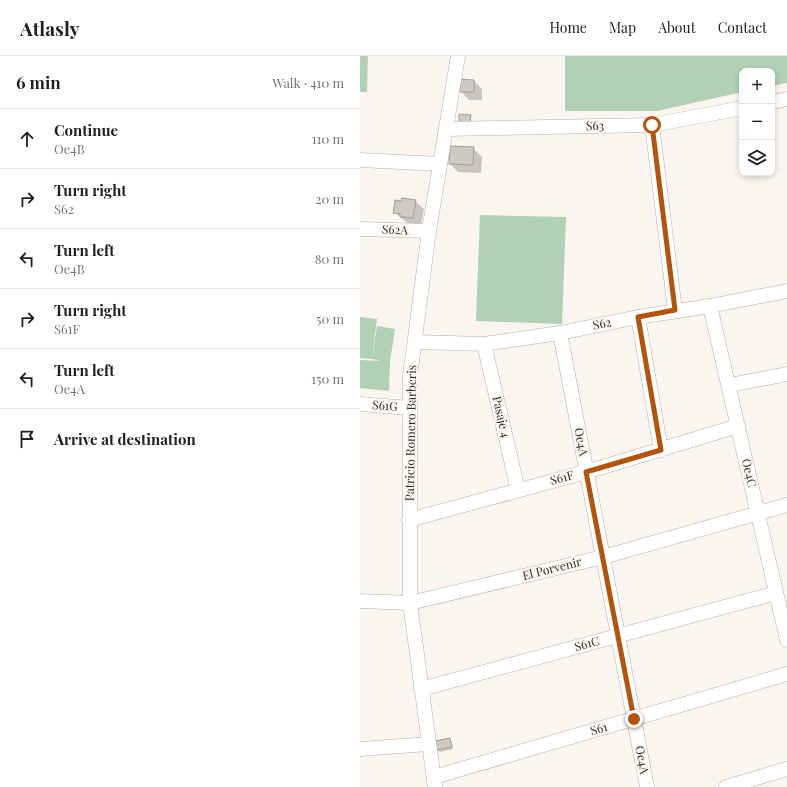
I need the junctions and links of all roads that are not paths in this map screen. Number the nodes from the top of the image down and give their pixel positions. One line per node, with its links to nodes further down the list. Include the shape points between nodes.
1 (458, 56): 6 (street, Patricio Romero Barberis)
2 (787, 99): 3 (street)
3 (775, 101)
4 (739, 109): 5 (street, S63)
5 (652, 125): 6 (street, S63); 13 (street)
6 (446, 129): 8 (street, Patricio Romero Barberis)
7 (360, 160): 8 (street)
8 (440, 164): 10 (street, Patricio Romero Barberis)
9 (360, 229): 10 (street, S62A)
10 (429, 231): 16 (street, Patricio Romero Barberis)
11 (787, 292): 12 (street, S62)
12 (710, 306): 13 (street, S62); 19 (street, Oe4C)
13 (675, 310): 14 (street, S62)
14 (638, 317): 15 (street, S62); 23 (street)
15 (560, 333): 17 (street, S62); 24 (street, Oe4A)
16 (415, 342): 17 (street, S62); 21 (street, Patricio Romero Barberis)
17 (484, 344): 25 (street, Pasaje 4)
18 (787, 374): 19 (street)
19 (730, 385): 22 (street, Oe4C)
20 (360, 404): 21 (street, S61G)
21 (409, 408): 28 (street, Patricio Romero Barberis)
22 (738, 426): 23 (street, S61F); 27 (street, Oe4C)
23 (661, 450): 24 (street, S61F)
24 (586, 472): 25 (street, S61F); 29 (street, Oe4A)
25 (518, 490): 28 (street, S61F)
26 (787, 505): 27 (street, El Porvenir)
27 (758, 512): 29 (street, El Porvenir); 30 (street, Oe4C)
28 (409, 520): 32 (street, Patricio Romero Barberis)
29 (603, 557): 32 (street, El Porvenir); 33 (street, Oe4A)
30 (776, 593): 33 (street, S61C); 34 (street, Oe4C)
31 (360, 601): 32 (street, El Porvenir)
32 (410, 603): 36 (street, Patricio Romero Barberis)
33 (618, 636): 36 (street, S61C); 37 (street, Oe4A)
34 (787, 640)
35 (787, 674): 37 (street, S61)
36 (421, 689): 38 (street, Patricio Romero Barberis)
37 (634, 719): 41 (street, S61); 42 (street, Oe4A)
38 (429, 744): 39 (street); 41 (street, Patricio Romero Barberis)
39 (360, 749)
40 (787, 769): 43 (street)
41 (434, 782)
42 (647, 787)
43 (726, 787)

